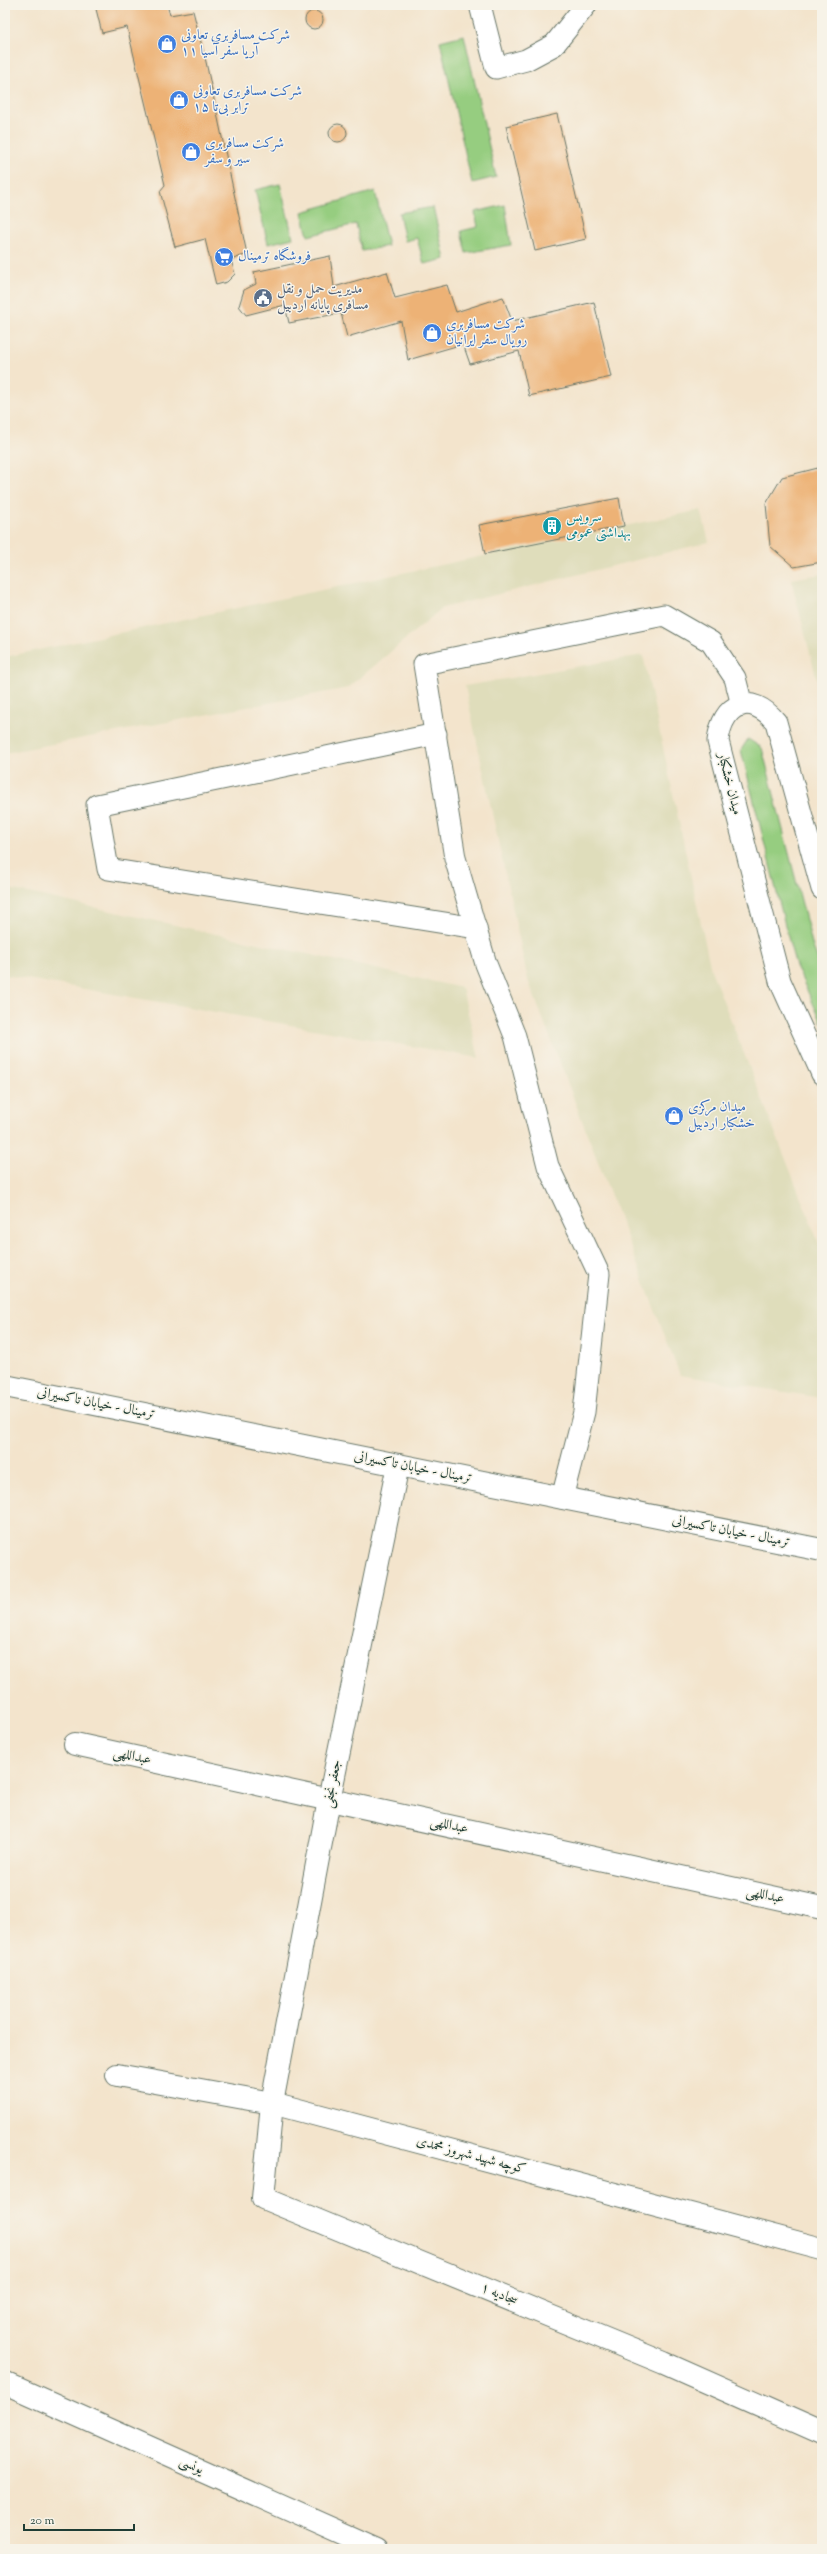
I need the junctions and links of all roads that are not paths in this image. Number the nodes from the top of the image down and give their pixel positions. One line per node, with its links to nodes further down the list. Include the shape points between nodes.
1 (480, 5): 2 (lane, via 496,68 526,60 554,45)
2 (586, 5)
3 (742, 705): 4 (lane, via 735,678 711,642 664,615 424,664); 5 (lane, via 757,705 776,722); 7 (lane, میدان خشکبار, via 726,715 720,726 718,741 780,981)
4 (436, 734): 6 (lane, via 455,858); 6 (lane, via 97,805 108,869)
5 (822, 889)
6 (476, 928): 10 (lane, via 486,964 515,1036 548,1166 599,1274 584,1412)
7 (822, 1074)
8 (5, 1386): 9 (street, ترمینال - خیابان تاکسیرانی)
9 (398, 1465): 10 (street, ترمینال - خیابان تاکسیرانی); 13 (street, جعفر نجفی)
10 (562, 1498): 11 (street, ترمینال - خیابان تاکسیرانی)
11 (822, 1550)
12 (75, 1744): 13 (street, عبداللهی)
13 (329, 1800): 14 (street, عبداللهی); 16 (street, جعفر نجفی)
14 (822, 1908)
15 (117, 2074): 16 (street, کوچه شهید شهروز محمدی)
16 (272, 2103): 17 (street, کوچه شهید شهروز محمدی); 19 (street, سجادیه ۱, via 263,2198 664,2363)
17 (822, 2249)
18 (5, 2383): 20 (street, یونسی)
19 (822, 2433)
20 (377, 2549)

